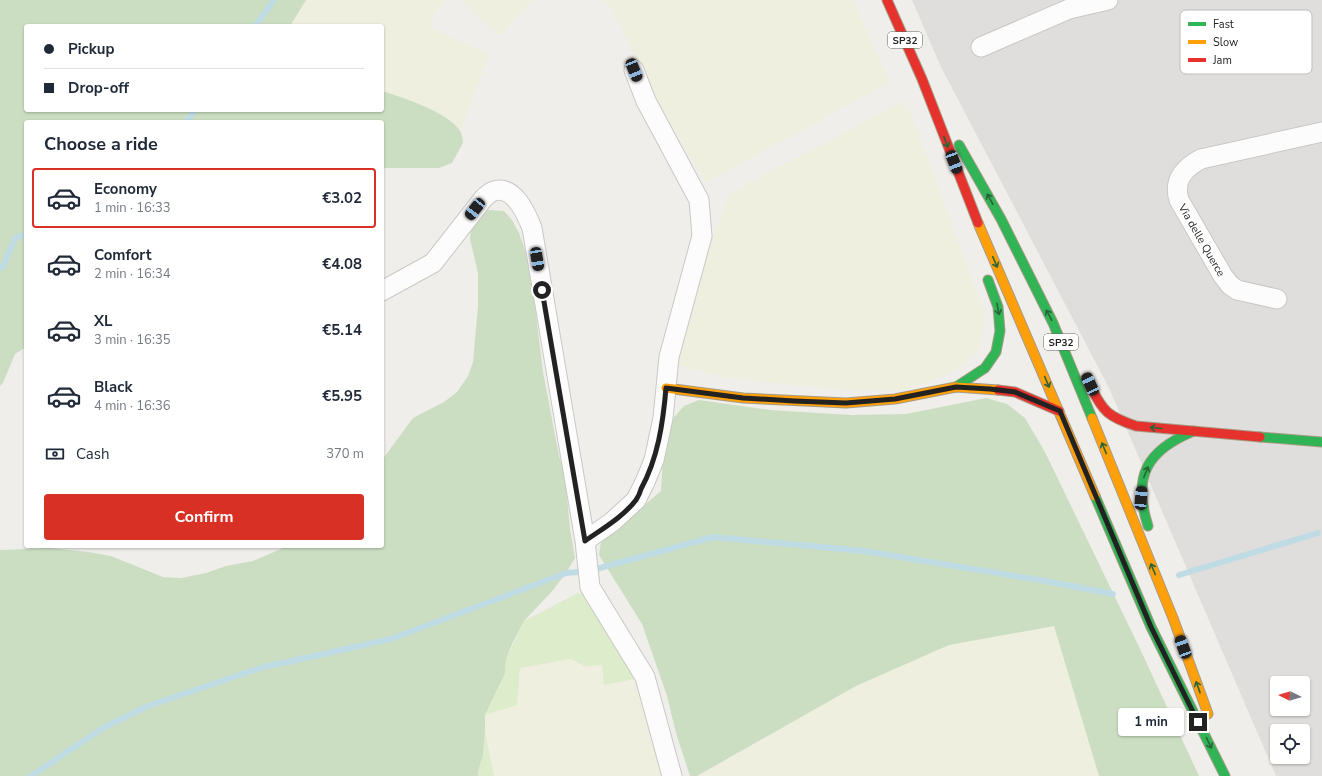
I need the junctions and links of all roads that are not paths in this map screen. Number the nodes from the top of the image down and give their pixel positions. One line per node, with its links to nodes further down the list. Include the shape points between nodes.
1 (887, 0): 5 (main road, SP32)
2 (1108, 0): 3 (street, via 1069,9)
3 (981, 47)
4 (634, 70): 14 (street, via 646,101 699,200 702,236 669,357)
5 (922, 79): 7 (main road, SP32, one-way to 7); 12 (main road, SP32, one-way to 5, via 1053,323 1001,219)
6 (1322, 132): 11 (street, Via delle Querce, via 1201,158 1186,169 1177,183 1179,200 1230,285 1237,290)
7 (970, 204): 8 (main road); 15 (main road, SP32, one-way to 15)
8 (980, 250)
9 (986, 272): 13 (main road, one-way to 13, via 998,307 1000,331 996,352 985,368)
10 (384, 290): 19 (street, via 433,263 483,199 493,191 504,191 514,197 524,210 532,228)
11 (1277, 300)
12 (1063, 349): 16 (main road, one-way to 12, via 1136,426 1106,414 1086,377); 21 (main road, SP32, one-way to 12)
13 (956, 387): 14 (main road, via 895,399 846,403 751,398); 15 (main road, via 1015,392)
14 (666, 388): 19 (street, via 654,460 636,500 612,522)
15 (1060, 411): 25 (main road, SP32, one-way to 25, via 1151,627)
16 (1195, 431): 17 (main road); 18 (main road, one-way to 16, via 1141,498 1142,481 1148,465 1166,445)
17 (1322, 442)
18 (1151, 535)
19 (585, 541): 24 (street, via 590,587 645,677)
20 (1160, 562): 21 (main road)
21 (1173, 618): 22 (main road, SP32, one-way to 21)
22 (1212, 726)
23 (1218, 740): 26 (main road)
24 (672, 776)
25 (1225, 776)
26 (1231, 776)

